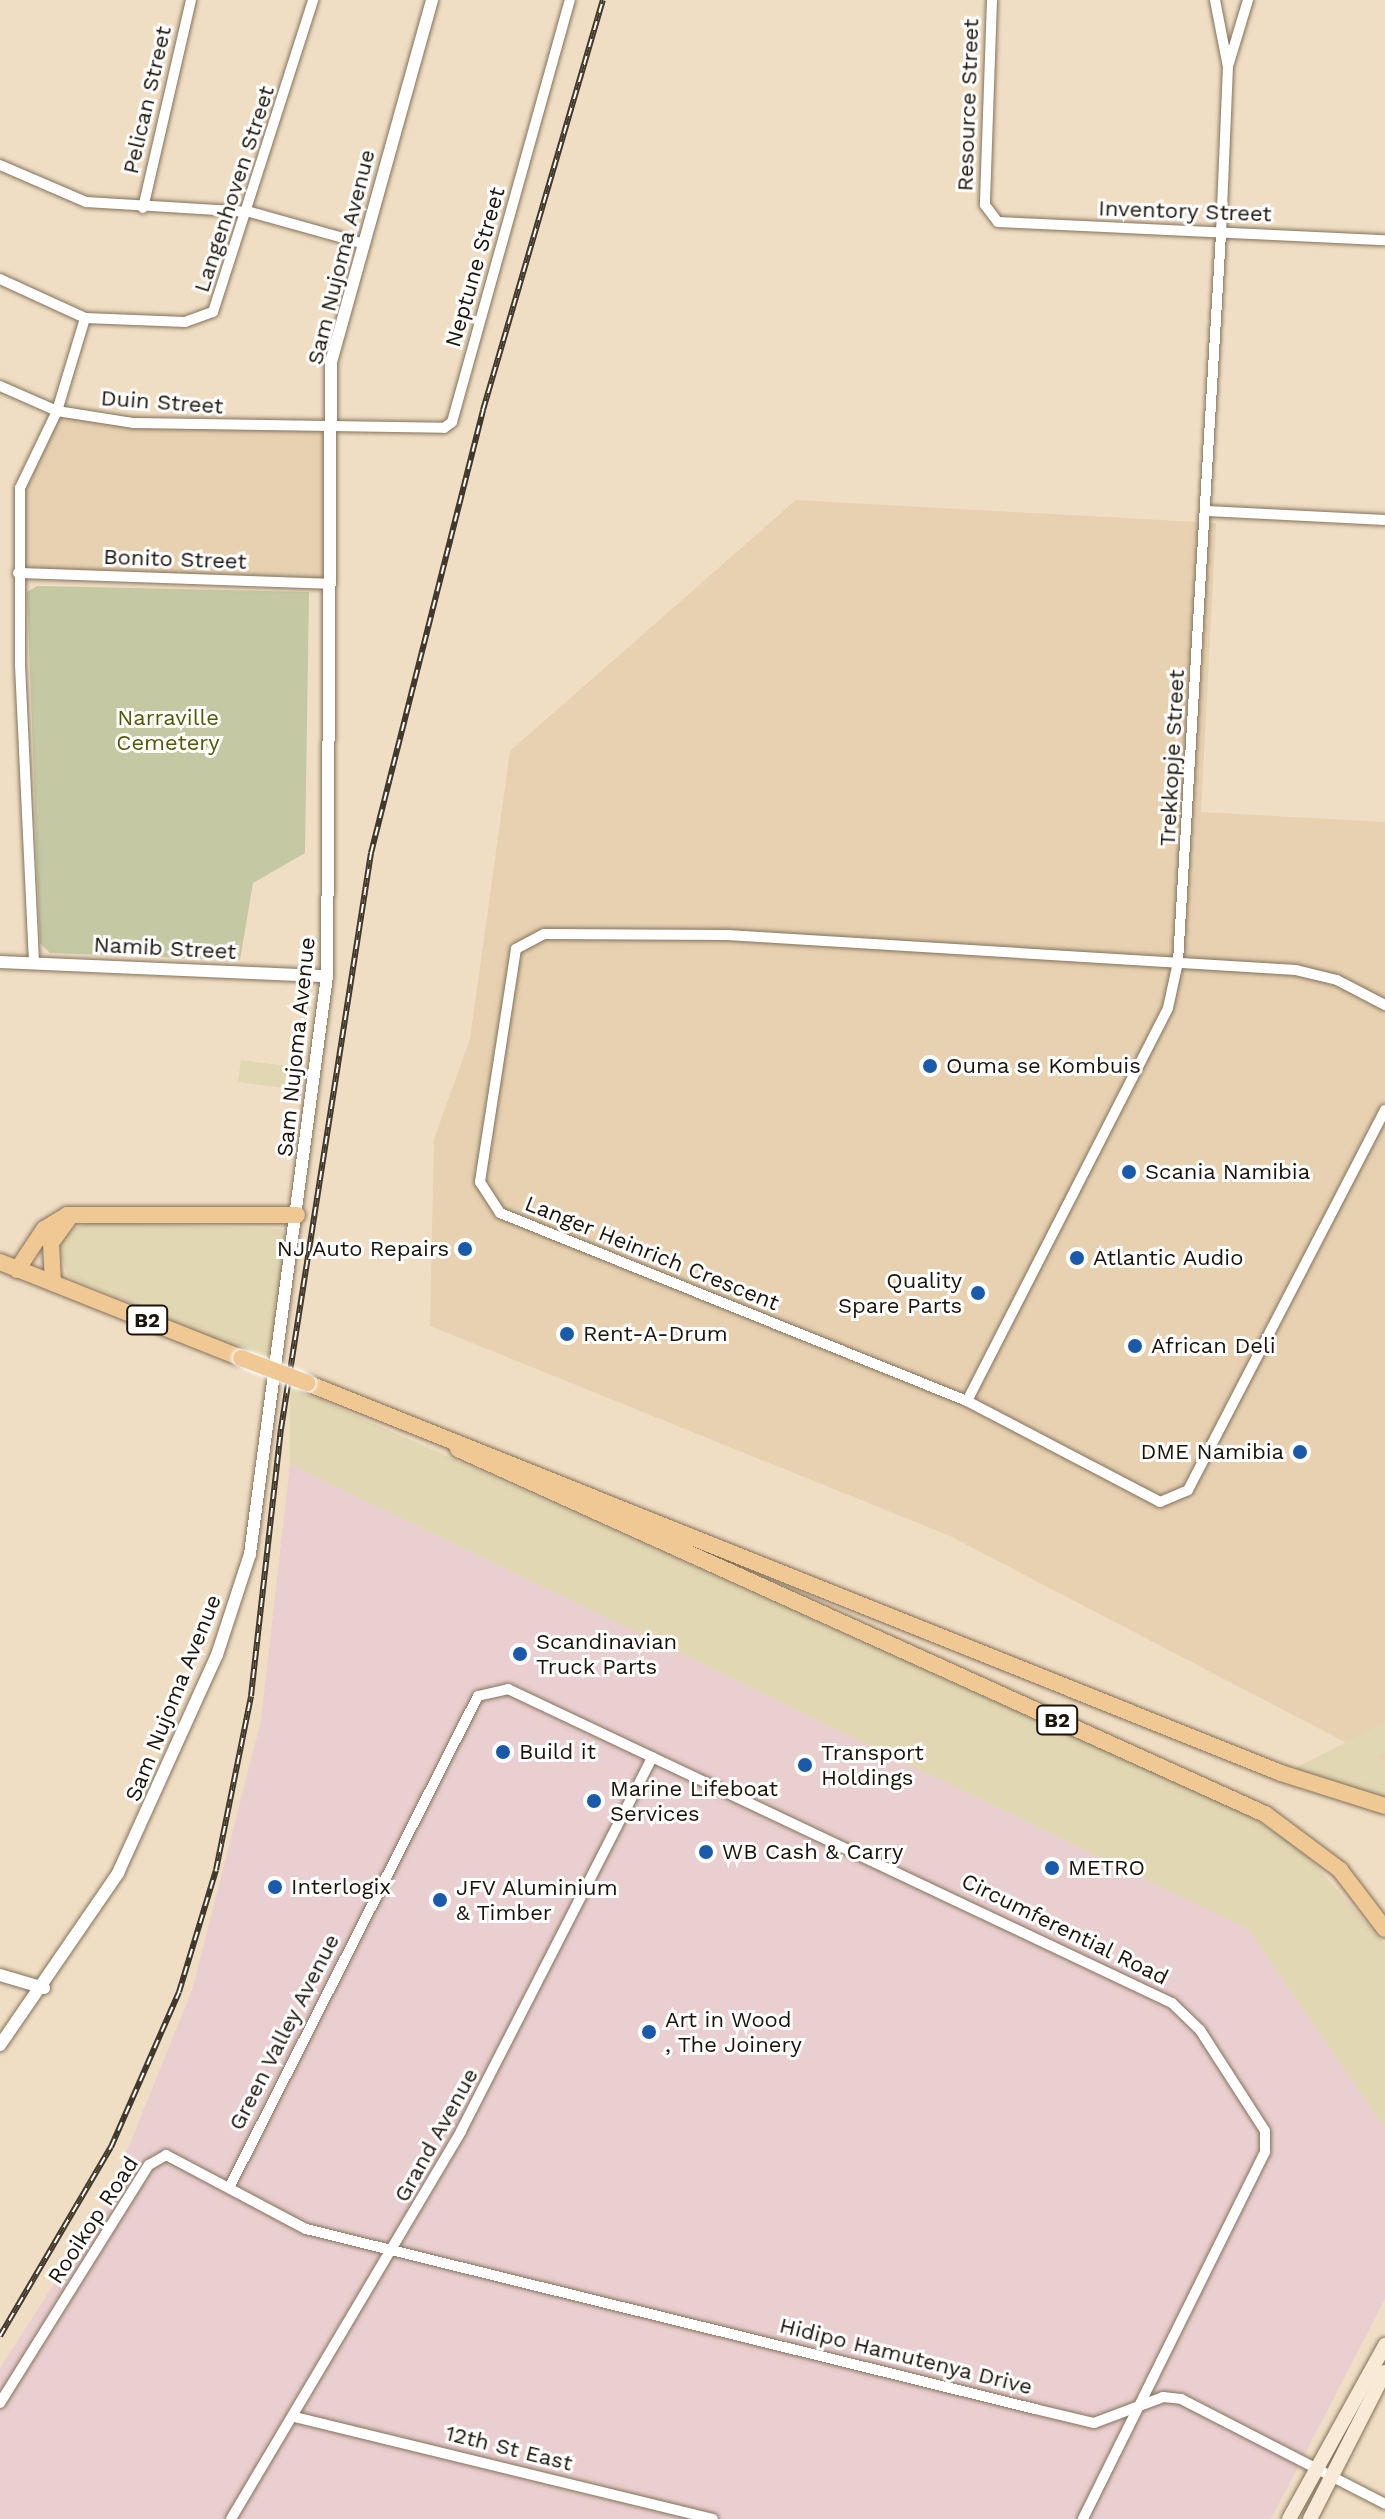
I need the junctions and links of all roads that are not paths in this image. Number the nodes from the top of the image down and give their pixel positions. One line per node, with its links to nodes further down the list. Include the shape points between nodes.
1 (191, 0): 10 (street, Pelican Street)
2 (313, 0): 11 (street, Langenhoven Street)
3 (432, 0): 15 (street, Sam Nujoma Avenue)
4 (570, 0): 20 (street, Neptune Street, via 452,422 435,431)
5 (992, 0): 12 (street, Resource Street)
6 (1215, 0): 8 (street, Trekkopje Street)
7 (1248, 0): 8 (street, Trekkopje Street)
8 (1228, 67): 13 (street, Trekkopje Street)
9 (0, 165): 10 (street, via 86,202)
10 (143, 208): 11 (street)
11 (250, 212): 15 (street); 17 (street, Langenhoven Street, via 220,304 207,316)
12 (987, 212): 13 (street, Inventory Street, via 1008,224)
13 (1221, 233): 14 (street, Inventory Street); 21 (street, Trekkopje Street)
14 (1385, 240)
15 (361, 243): 20 (street, Sam Nujoma Avenue, via 331,362)
16 (0, 279): 17 (street, Langenhoven Street)
17 (85, 318): 19 (street)
18 (0, 386): 19 (street, Duin Street)
19 (57, 411): 20 (street, Duin Street, via 134,423); 23 (street, via 20,488)
20 (327, 429): 24 (street, Sam Nujoma Avenue)
21 (1207, 511): 22 (street); 27 (street, Trekkopje Street)
22 (1385, 520)
23 (18, 573): 24 (street, Bonito Street); 26 (street)
24 (330, 584): 28 (street, Sam Nujoma Avenue)
25 (0, 962): 26 (street, Namib Street)
26 (34, 962): 28 (street, Namib Street)
27 (1178, 962): 29 (street, Langer Heinrich Crescent, via 1317,972); 35 (street, Trekkopje Street, via 1168,1008); 35 (street, Langer Heinrich Crescent, via 727,935 544,934 516,949 480,1182 485,1198 500,1213)
28 (327, 976): 32 (street, Sam Nujoma Avenue)
29 (1385, 1005)
30 (1385, 1110): 35 (street, Langer Heinrich Crescent, via 1188,1490 1175,1500 1160,1502)
31 (73, 1214): 32 (highway); 33 (highway, via 51,1221); 34 (highway, via 51,1243)
32 (297, 1215): 42 (street, Sam Nujoma Avenue, via 258,1503 239,1589 168,1772 118,1873)
33 (10, 1267): 34 (highway, B2)
34 (53, 1283): 36 (highway, B2, bridge)
35 (967, 1401)
36 (428, 1431): 39 (highway, B2, via 1281,1773); 40 (highway, B2, via 486,1465 1265,1814 1340,1870)
37 (491, 1690): 38 (street, Circumferential Road, via 508,1689); 44 (street, Green Valley Avenue, via 478,1696)
38 (652, 1757): 45 (street, Grand Avenue, via 511,2040); 49 (street, Circumferential Road, via 1172,2003 1200,2030 1267,2142)
39 (1385, 1806)
40 (1385, 1929)
41 (0, 1975): 42 (street)
42 (44, 1988): 43 (street, Sam Nujoma Avenue)
43 (0, 2045)
44 (230, 2186): 45 (street, Rooikop Road, via 306,2229); 48 (street, Rooikop Road, via 181,2158 166,2155 149,2165)
45 (396, 2248): 49 (street, Hidipo Hamutenya Drive, via 1094,2423); 50 (street, Grand Avenue)
46 (1385, 2345): 51 (main road)
47 (1385, 2372): 52 (main road)
48 (0, 2403)
49 (1137, 2407): 51 (street, Hidipo Hamutenya Drive, via 1181,2399); 56 (street, Circumferential Road)
50 (295, 2417): 54 (street, Grand Avenue); 55 (street, 12th St East)
51 (1315, 2471): 52 (street, Hidipo Hamutenya Drive); 57 (main road)
52 (1331, 2477): 53 (street, Hidipo Hamutenya Drive); 58 (main road)
53 (1385, 2504)
54 (231, 2519)
55 (713, 2519)
56 (1083, 2519)
57 (1289, 2519)
58 (1310, 2519)

